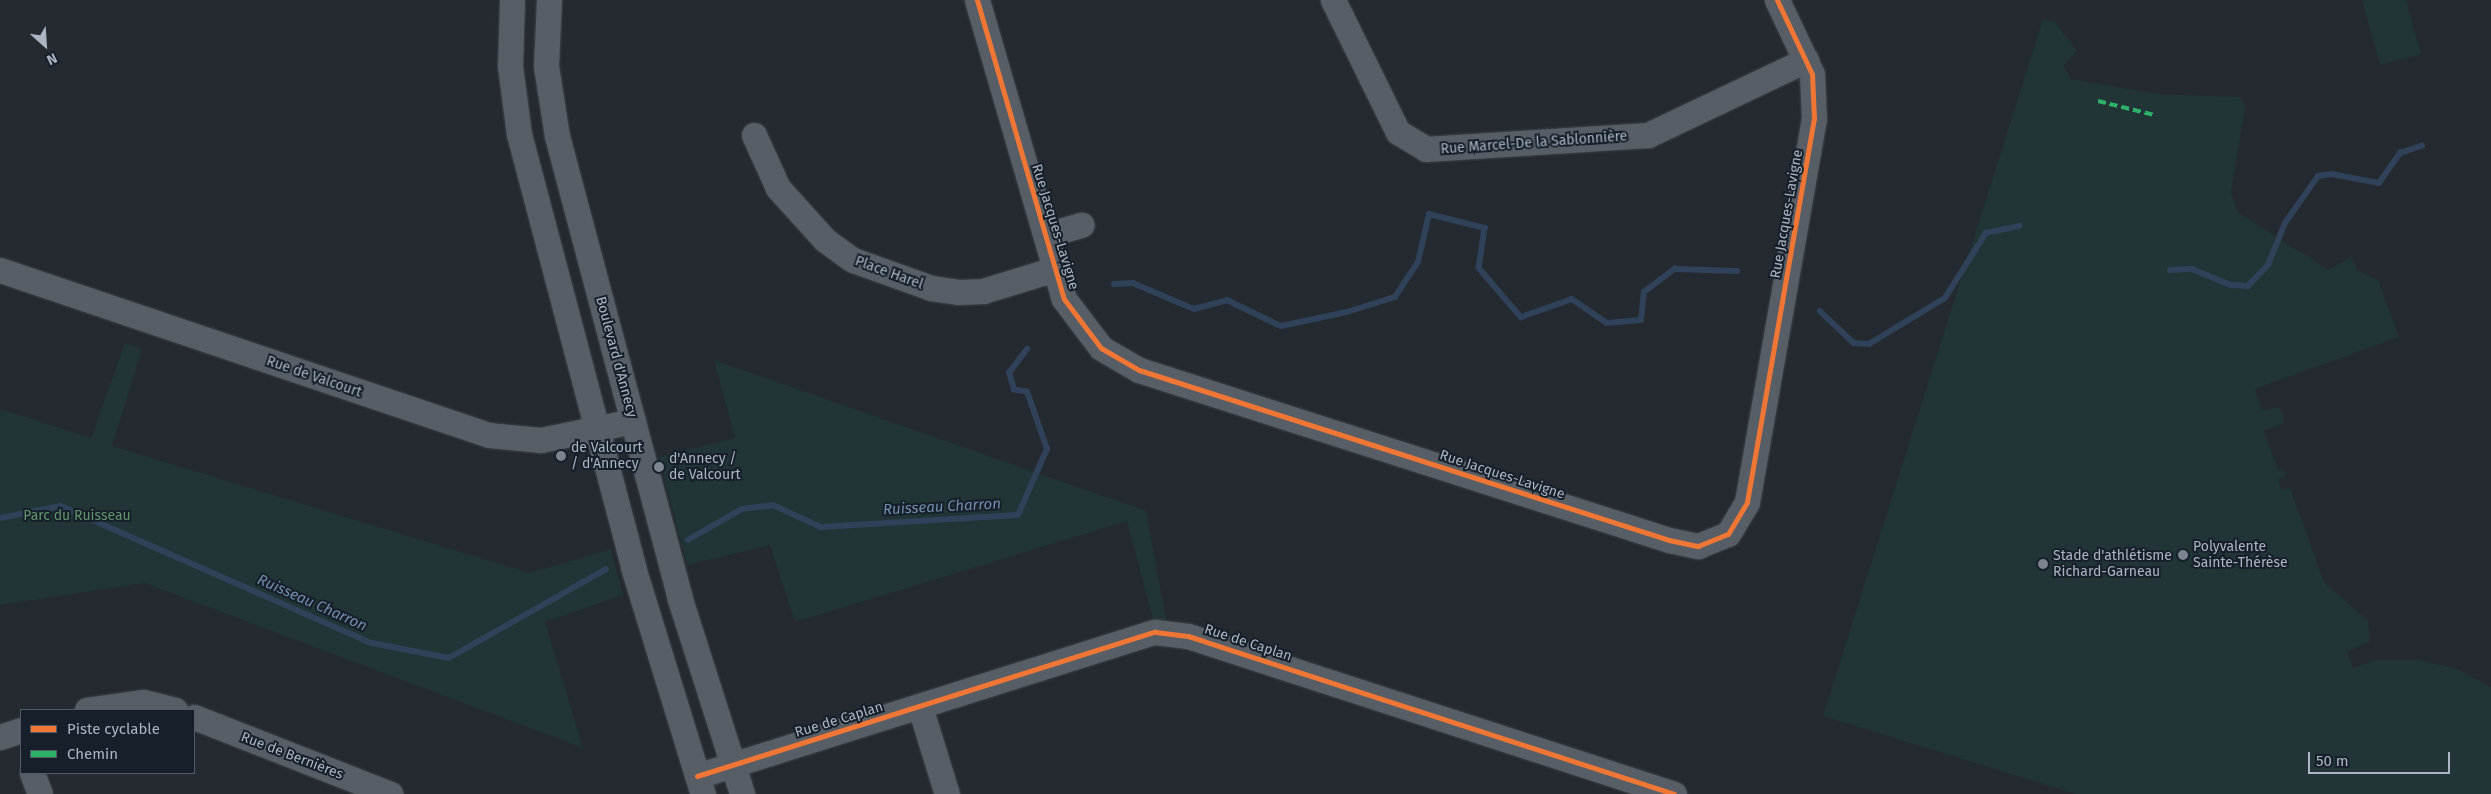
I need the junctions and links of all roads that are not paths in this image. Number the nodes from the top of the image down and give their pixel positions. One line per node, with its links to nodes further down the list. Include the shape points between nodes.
1 (512, 0): 13 (street, via 510,66 516,117)
2 (548, 0): 12 (street, Boulevard d'Annecy, via 546,54 551,105)
3 (976, 0): 9 (street, Rue Jacques-Lavigne)
4 (1333, 0): 6 (street, Rue Marcel-De la Sablonnière, via 1398,132 1426,149 1648,135)
5 (1777, 0): 6 (street, Rue Jacques-Lavigne)
6 (1806, 60): 10 (street, Rue Jacques-Lavigne, via 1815,90 1814,119 1747,502 1734,528 1707,544 1669,540 1139,370 1089,337 1064,299)
7 (754, 135): 10 (street, Place Harel, via 778,188 825,240 853,260 931,288 958,292 983,291)
8 (1082, 225): 9 (street)
9 (1046, 235): 10 (street, Rue Jacques-Lavigne)
10 (1055, 269)
11 (0, 270): 13 (street, Rue de Valcourt, via 489,435 541,440)
12 (633, 421): 13 (street, Rue de Valcourt); 18 (street, Boulevard d'Annecy, via 679,596)
13 (596, 430): 20 (street, via 642,600)
14 (920, 707): 18 (street, Rue de Caplan); 24 (street); 25 (street, Rue de Caplan, via 1155,632 1188,636)
15 (94, 709): 16 (street, via 143,702)
16 (171, 709)
17 (195, 718): 22 (street, Rue de Bernières)
18 (733, 765): 20 (street, Rue de Caplan); 23 (street, Boulevard d'Annecy)
19 (32, 774): 21 (street)
20 (700, 785)
21 (40, 794)
22 (390, 794)
23 (742, 794)
24 (947, 794)
25 (1674, 794)

